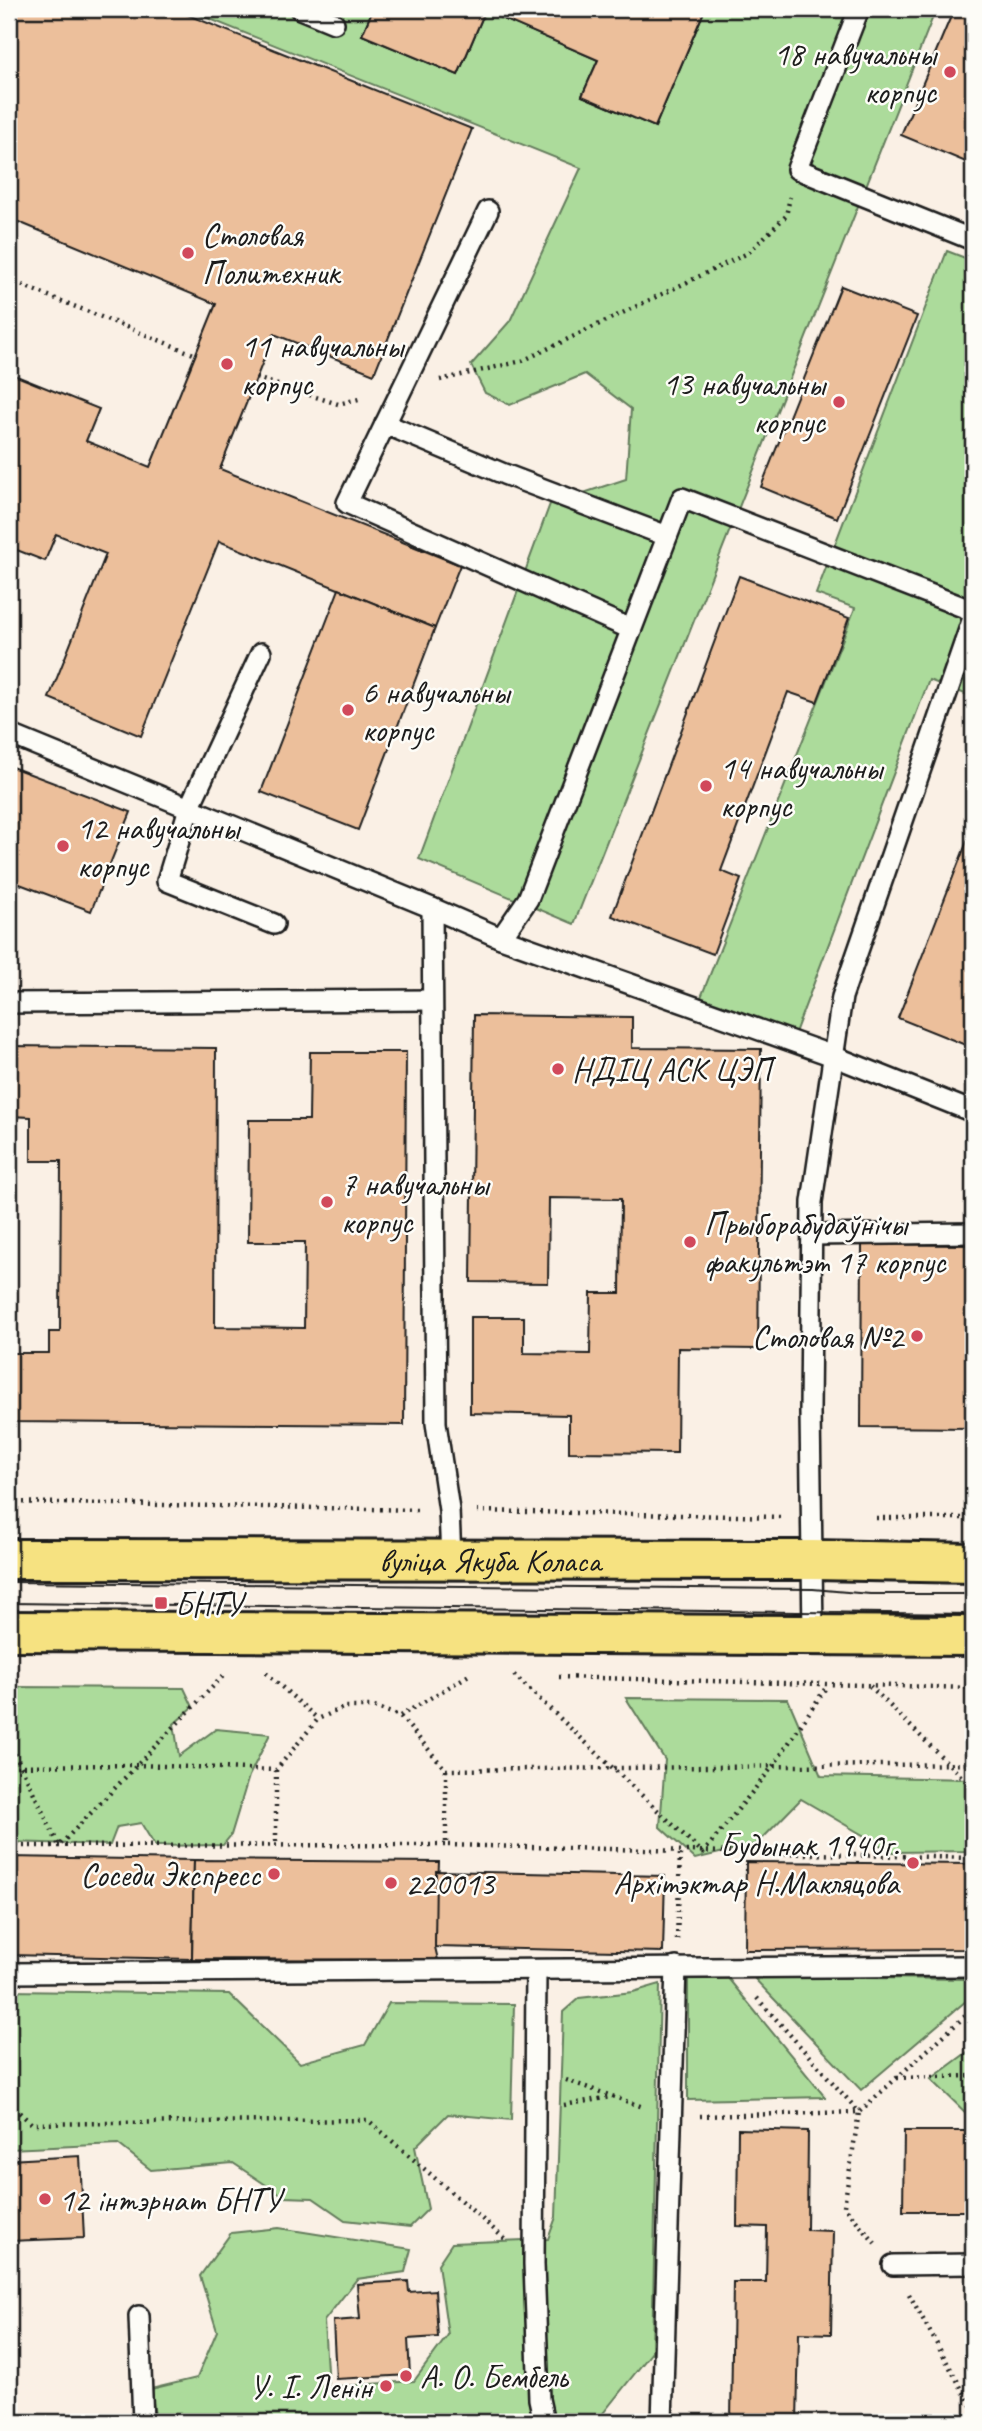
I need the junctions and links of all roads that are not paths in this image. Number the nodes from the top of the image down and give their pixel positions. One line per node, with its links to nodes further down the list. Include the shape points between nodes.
1 (300, 9): 3 (lane)
2 (859, 9): 5 (lane, via 797,169)
3 (334, 23)
4 (488, 211): 6 (lane)
5 (973, 240)
6 (385, 424): 7 (lane); 10 (lane, via 347,503)
7 (667, 536): 8 (lane, via 682,498); 10 (lane)
8 (973, 611)
9 (973, 618): 19 (lane, via 842,996)
10 (631, 629): 16 (lane, via 528,899)
11 (261, 653): 13 (lane)
12 (9, 734): 13 (lane)
13 (189, 808): 14 (lane); 15 (lane, via 167,881)
14 (432, 908): 16 (lane); 17 (lane)
15 (274, 924)
16 (501, 938): 19 (lane)
17 (432, 1000): 18 (lane); 24 (lane, via 436,1423)
18 (9, 1003)
19 (833, 1056): 20 (lane); 22 (lane, via 812,1202)
20 (973, 1112)
21 (973, 1233): 22 (lane)
22 (812, 1235): 25 (lane)
23 (9, 1559): 24 (main road, вуліца Якуба Коласа)
24 (451, 1559): 25 (main road, вуліца Якуба Коласа)
25 (813, 1560): 26 (main road, вуліца Якуба Коласа); 28 (lane)
26 (973, 1563)
27 (9, 1631): 28 (main road)
28 (813, 1634): 29 (main road)
29 (973, 1636)
30 (973, 1966): 31 (lane)
31 (676, 1967): 32 (lane); 39 (lane)
32 (536, 1970): 33 (lane); 38 (lane, via 534,2264 538,2399)
33 (9, 1973)
34 (973, 2264): 35 (lane)
35 (893, 2265)
36 (139, 2316): 37 (lane)
37 (143, 2422)
38 (544, 2422)
39 (662, 2422)

